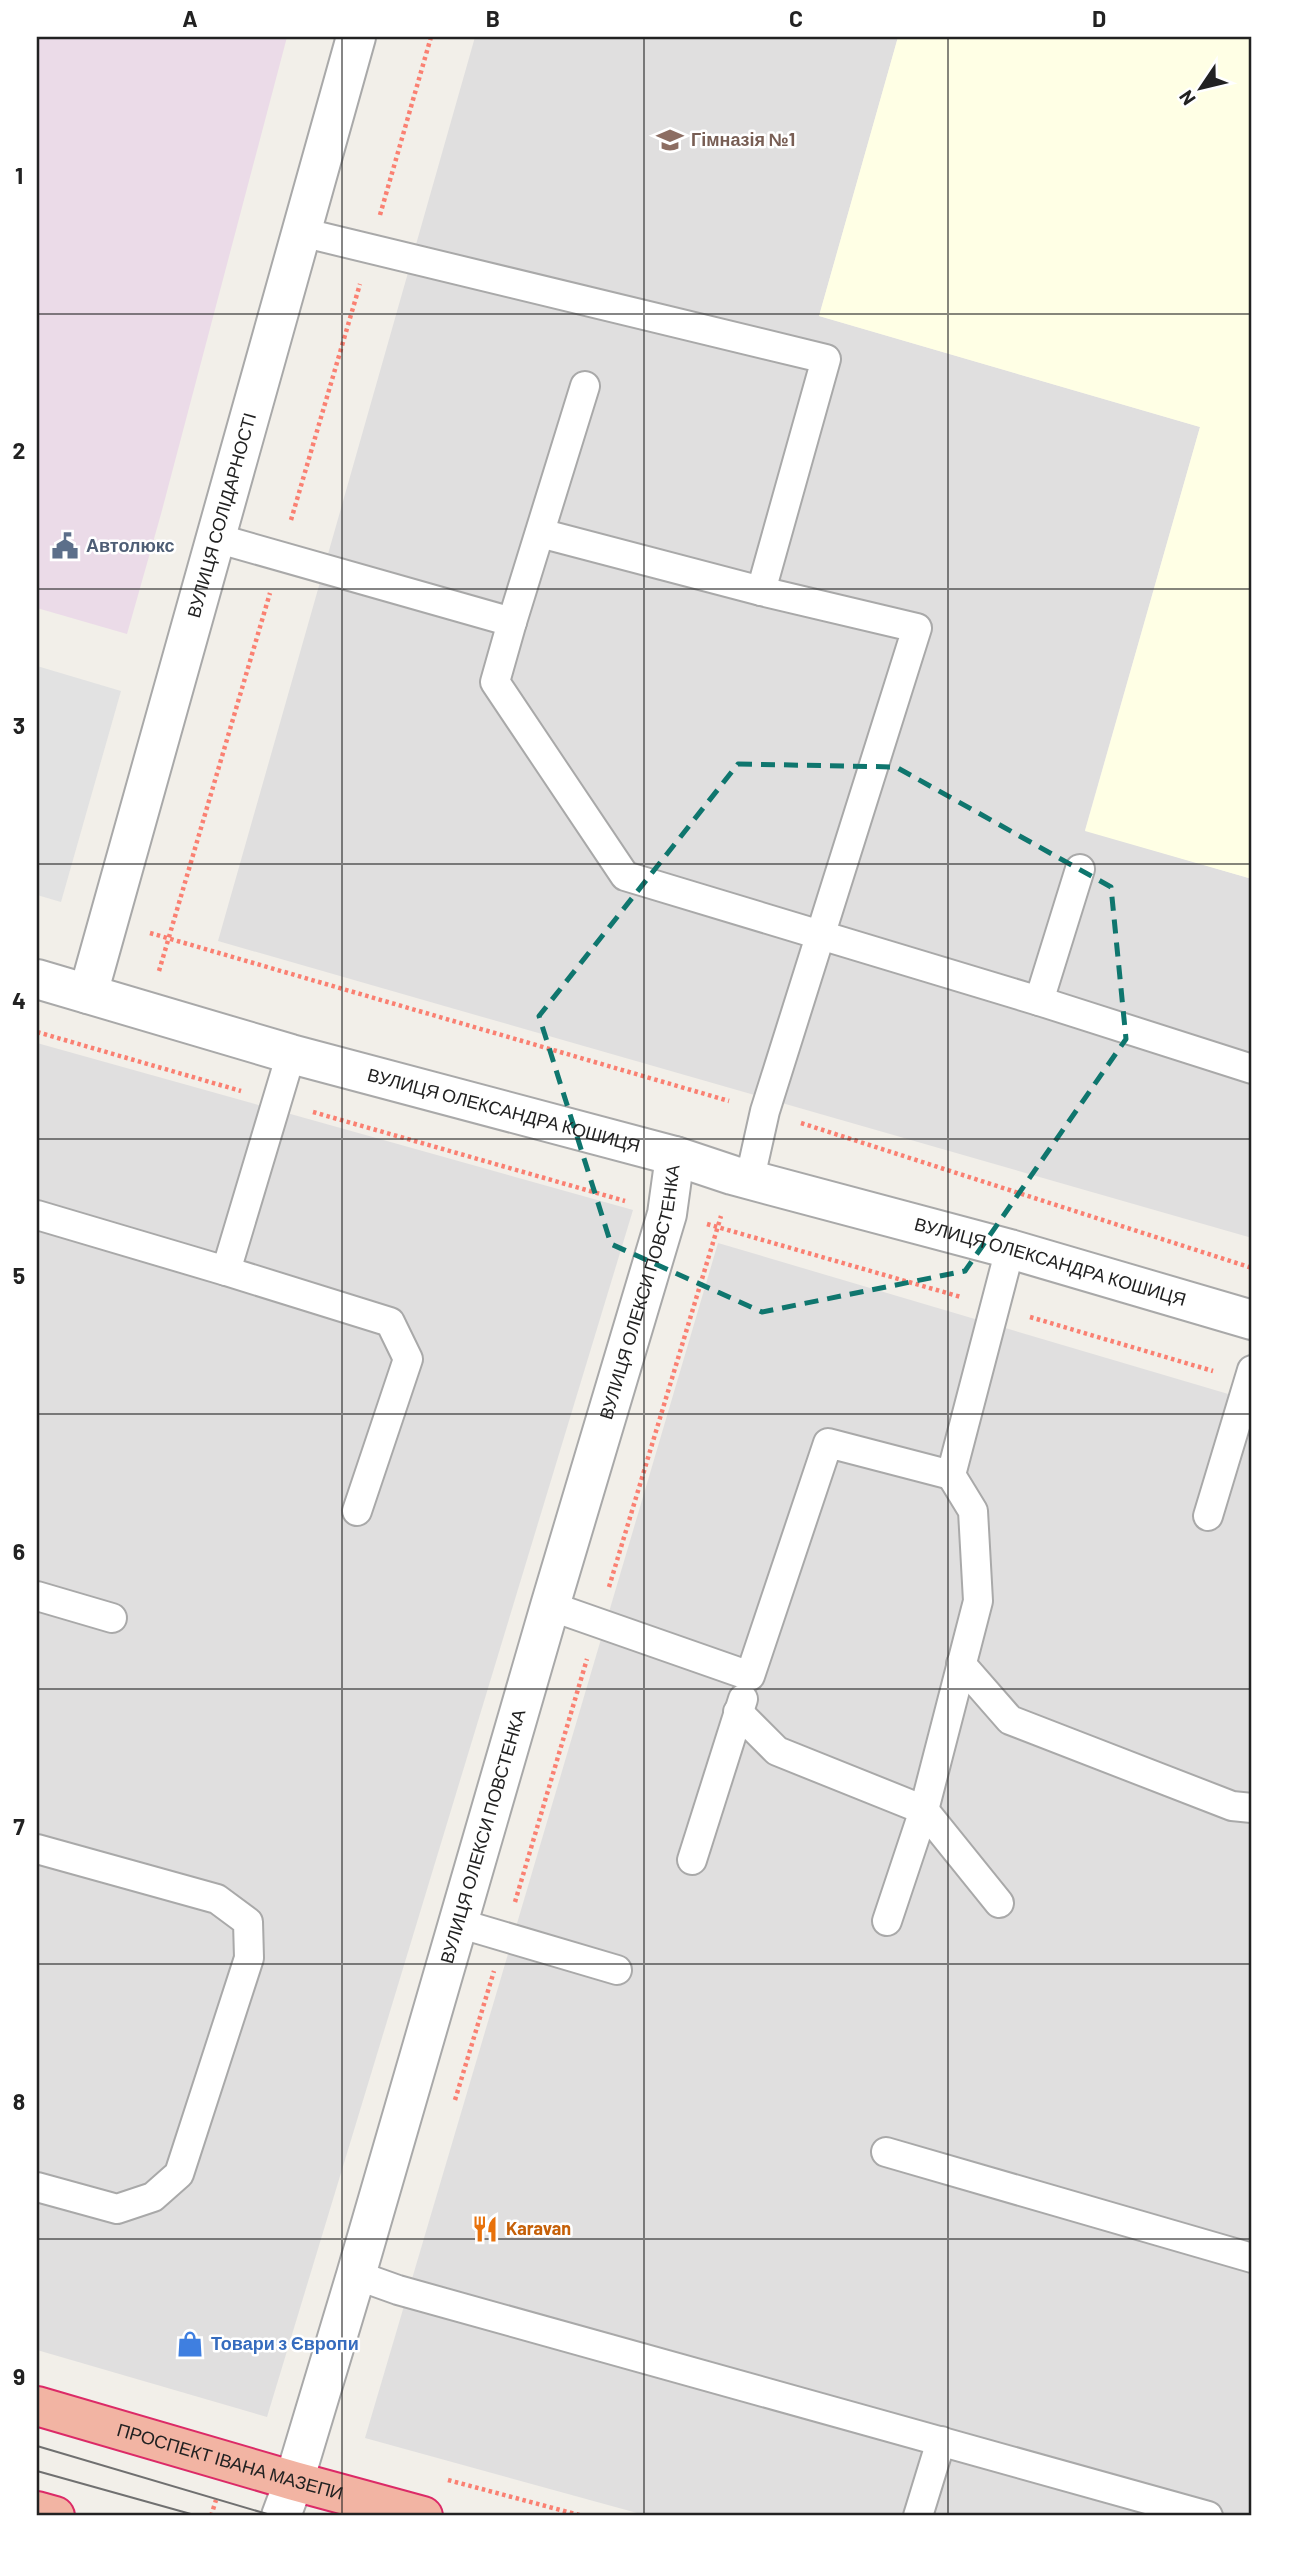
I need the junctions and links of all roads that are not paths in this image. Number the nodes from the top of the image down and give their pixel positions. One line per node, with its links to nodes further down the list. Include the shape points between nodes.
1 (356, 37): 2 (street, ВУЛИЦЯ СОЛІДАРНОСТІ)
2 (301, 232): 5 (street, ВУЛИЦЯ СОЛІДАРНОСТІ); 6 (lane, via 826,359)
3 (586, 386): 4 (lane)
4 (540, 533): 6 (lane); 7 (lane)
5 (216, 538): 7 (lane); 11 (street, ВУЛИЦЯ СОЛІДАРНОСТІ)
6 (761, 591): 9 (lane, via 917,628)
7 (512, 622): 9 (lane, via 495,682 625,876)
8 (1080, 869): 12 (lane)
9 (822, 934): 12 (lane); 16 (lane)
10 (37, 979): 11 (street, ВУЛИЦЯ ОЛЕКСАНДРА КОШИЦЯ)
11 (88, 994): 13 (street, ВУЛИЦЯ ОЛЕКСАНДРА КОШИЦЯ)
12 (1039, 1001): 14 (lane)
13 (291, 1054): 15 (street, ВУЛИЦЯ ОЛЕКСАНДРА КОШИЦЯ); 19 (lane)
14 (1252, 1069)
15 (675, 1156): 16 (street, ВУЛИЦЯ ОЛЕКСАНДРА КОШИЦЯ); 26 (street, ВУЛИЦЯ ОЛЕКСИ ПОВСТЕНКА, via 667,1214)
16 (741, 1177): 18 (street, ВУЛИЦЯ ОЛЕКСАНДРА КОШИЦЯ)
17 (37, 1215): 19 (lane)
18 (1010, 1250): 20 (street, ВУЛИЦЯ ОЛЕКСАНДРА КОШИЦЯ); 22 (lane)
19 (226, 1271): 23 (lane, via 390,1322 408,1359)
20 (1252, 1320)
21 (1252, 1370): 24 (lane)
22 (951, 1475): 28 (lane, via 973,1511 978,1601); 29 (lane, via 828,1443)
23 (357, 1511)
24 (1208, 1516)
25 (37, 1596): 27 (lane)
26 (550, 1606): 29 (lane); 37 (street, ВУЛИЦЯ ОЛЕКСИ ПОВСТЕНКА)
27 (112, 1618)
28 (961, 1664): 31 (lane, via 1010,1720 1232,1806); 32 (lane)
29 (750, 1676): 30 (lane)
30 (738, 1712): 32 (lane, via 777,1751); 34 (lane)
31 (1252, 1808)
32 (924, 1810): 35 (lane); 36 (lane)
33 (37, 1849): 40 (lane, via 217,1899 248,1922 249,1958 179,2174 153,2197 117,2209)
34 (692, 1860)
35 (999, 1903)
36 (887, 1921)
37 (458, 1923): 38 (lane); 42 (street, ВУЛИЦЯ ОЛЕКСИ ПОВСТЕНКА)
38 (617, 1970)
39 (886, 2152): 41 (lane)
40 (37, 2187)
41 (1252, 2258)
42 (356, 2275): 44 (lane); 45 (street, ВУЛИЦЯ ОЛЕКСИ ПОВСТЕНКА)
43 (37, 2406): 45 (highway, ПРОСПЕКТ ІВАНА МАЗЕПИ)
44 (941, 2441): 50 (lane); 51 (lane)
45 (294, 2481): 48 (street, ВУЛИЦЯ ОЛЕКСИ ПОВСТЕНКА); 49 (highway, ПРОСПЕКТ ІВАНА МАЗЕПИ)
46 (37, 2511): 47 (highway)
47 (55, 2516)
48 (281, 2516)
49 (423, 2516)
50 (918, 2516)
51 (1209, 2516)

